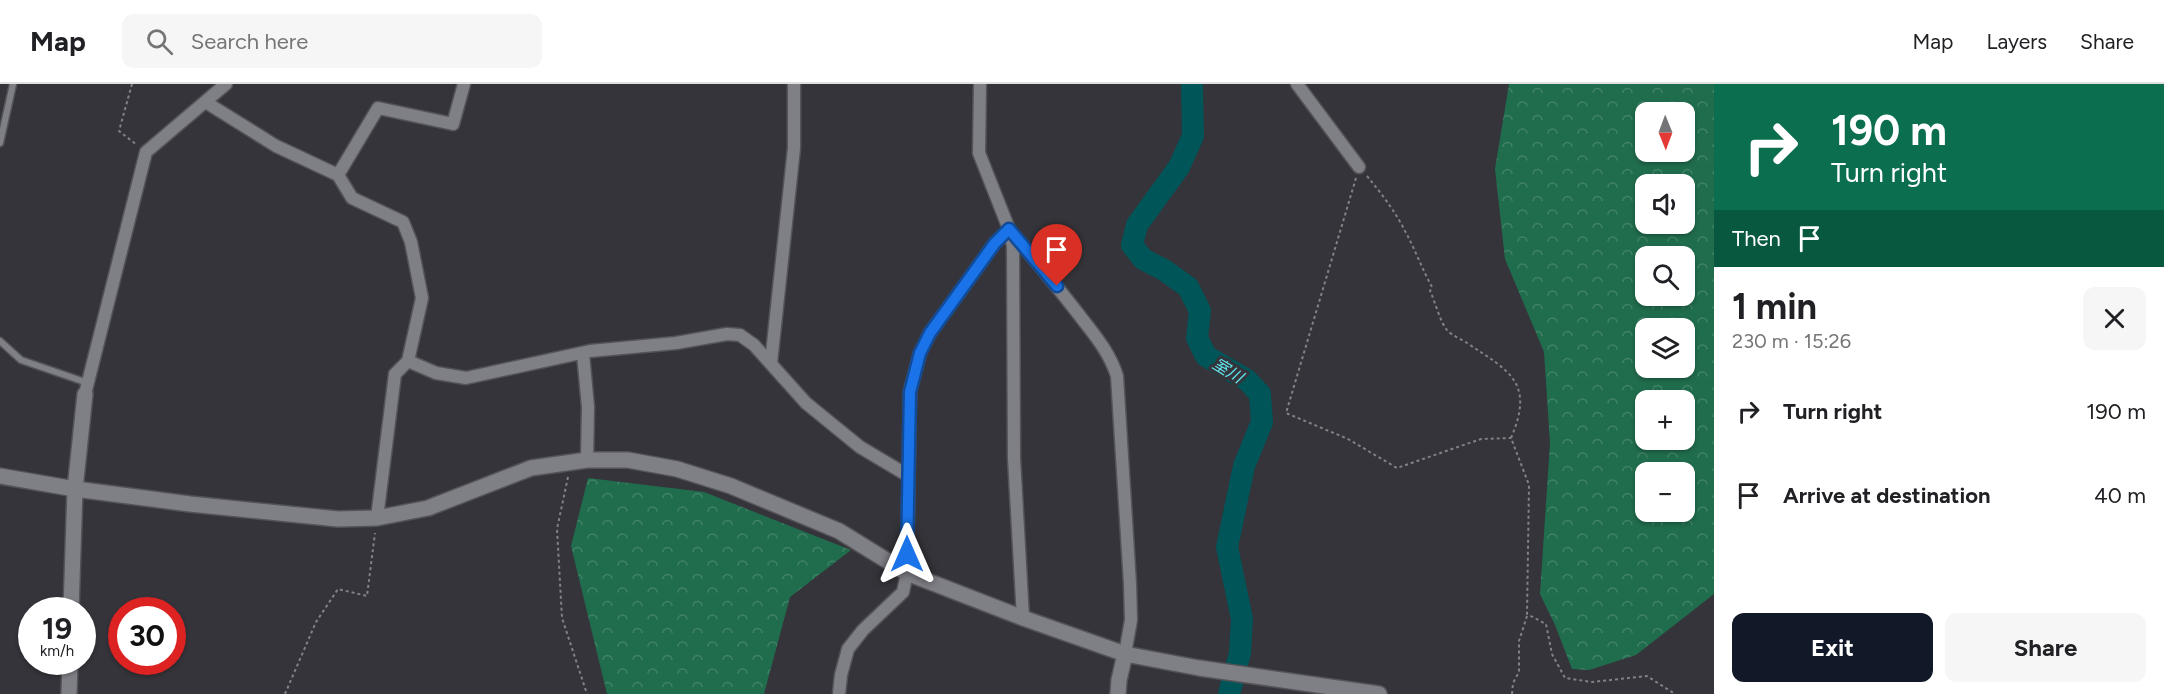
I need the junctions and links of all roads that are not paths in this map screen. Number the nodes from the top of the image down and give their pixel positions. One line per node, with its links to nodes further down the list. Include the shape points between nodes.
1 (13, 84): 8 (lane)
2 (226, 84): 7 (street)
3 (464, 84): 10 (street, via 453,124 378,108)
4 (794, 84): 15 (street, via 794,148)
5 (980, 84): 11 (street, via 979,153)
6 (1297, 84): 9 (street)
7 (207, 103): 10 (street, via 276,146); 16 (street, via 146,153)
8 (0, 143)
9 (1359, 166)
10 (338, 175): 14 (street, via 352,198 403,222 411,242 422,298)
11 (1009, 229): 18 (street, via 995,243 920,353 910,392); 24 (street, via 1014,458); 25 (street, via 1102,345 1117,376 1130,584 1131,620)
12 (0, 340): 16 (lane, via 21,360)
13 (583, 354): 14 (street, via 466,378 436,373); 15 (street, via 727,334 740,335); 17 (street)
14 (408, 361): 21 (street, via 395,374)
15 (771, 363): 18 (street, via 806,403 860,447)
16 (86, 388): 20 (street)
17 (587, 460): 21 (street, via 531,468 428,508); 22 (street, via 628,460 677,469 731,486 840,531)
18 (908, 475): 22 (street)
19 (0, 476): 20 (street)
20 (75, 489): 21 (street, via 338,519); 23 (street)
21 (377, 518)
22 (907, 573): 24 (street); 28 (street, via 903,592 848,649)
23 (71, 597)
24 (1023, 618): 25 (street)
25 (1125, 654): 29 (street); 30 (street)
26 (70, 675): 27 (street)
27 (69, 694)
28 (839, 694)
29 (1118, 694)
30 (1379, 694)

